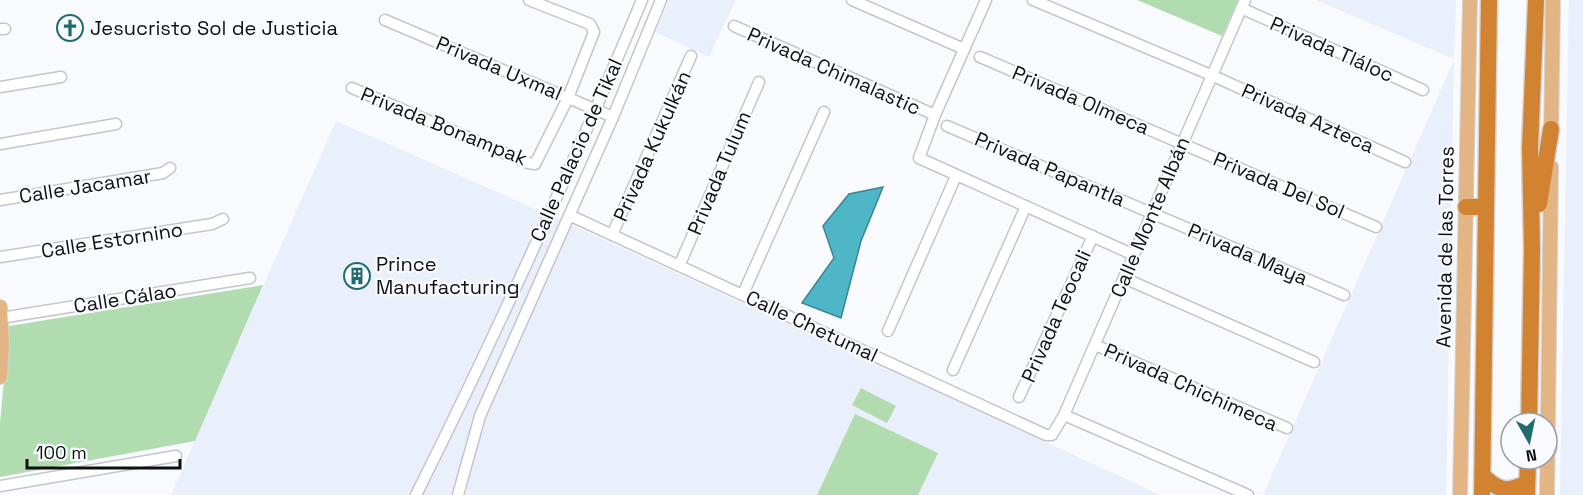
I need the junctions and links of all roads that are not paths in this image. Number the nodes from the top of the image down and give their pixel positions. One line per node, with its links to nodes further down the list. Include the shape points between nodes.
1 (529, 0): 23 (street, via 590,24 594,32)
2 (642, 0): 24 (street, Calle Palacio de Tikal)
3 (661, 0): 27 (street, Calle Palacio de Tikal)
4 (852, 0): 14 (street)
5 (986, 0): 14 (street)
6 (1033, 0): 17 (street, Privada Azteca)
7 (1470, 0): 38 (main road, Avenida de las Torres)
8 (1489, 0): 39 (highway, Avenida de las Torres)
9 (1536, 0): 46 (highway, via 1530,148)
10 (1553, 0): 30 (main road)
11 (1243, 4): 17 (street, Calle Monte Albán); 22 (street, Privada Tláloc)
12 (385, 20): 23 (street, Privada Uxmal)
13 (734, 26): 26 (street, Privada Chimalastic)
14 (964, 49): 26 (street)
15 (691, 56): 44 (street, Privada Kukulkán)
16 (980, 57): 31 (street, Privada Olmeca)
17 (1211, 75): 31 (street, Calle Monte Albán); 33 (street, Privada Azteca)
18 (61, 77): 20 (street)
19 (759, 82): 49 (street, Privada Tulum)
20 (0, 87)
21 (352, 88): 23 (street, Privada Bonampak, via 531,164 537,162)
22 (1424, 90)
23 (568, 98): 24 (street, Privada Uxmal)
24 (595, 109): 27 (street, Privada Uxmal); 74 (street, Calle Palacio de Tikal)
25 (824, 112): 52 (street)
26 (934, 116): 35 (street, via 919,158)
27 (613, 117): 41 (street, Calle Palacio de Tikal)
28 (116, 124): 32 (street)
29 (947, 126): 40 (street, Privada Papantla)
30 (1551, 129): 46 (highway); 64 (main road)
31 (1181, 143): 40 (street, Calle Monte Albán); 43 (street, Privada Del Sol)
32 (0, 144)
33 (1405, 162)
34 (170, 168): 36 (street, Calle Jacamar, via 163,173)
35 (956, 176): 37 (street); 55 (street)
36 (0, 200)
37 (1026, 206): 45 (street); 58 (street)
38 (1466, 207): 39 (highway); 77 (main road, Avenida de las Torres)
39 (1485, 207): 71 (highway, Avenida de las Torres)
40 (1152, 212): 47 (street, Calle Monte Albán); 53 (street, Privada Maya)
41 (569, 215): 44 (street, Calle Chetumal); 75 (street, Calle Palacio de Tikal, via 480,416)
42 (223, 219): 48 (street, Calle Estornino, via 212,224)
43 (1376, 227)
44 (612, 235): 49 (street, Calle Chetumal)
45 (1093, 236): 47 (street); 61 (street, Privada Teocali)
46 (1532, 249): 60 (highway)
47 (1134, 255): 51 (street, Calle Monte Albán)
48 (0, 257)
49 (680, 264): 52 (street, Calle Chetumal)
50 (250, 278): 54 (street, Calle Cálao)
51 (1124, 279): 56 (street, Calle Monte Albán); 57 (street)
52 (743, 294): 67 (street, Calle Chetumal, via 1047,435)
53 (1344, 295)
54 (1, 315): 59 (main road)
55 (888, 331)
56 (1095, 345): 65 (street, Calle Monte Albán); 66 (street, Privada Chichimeca)
57 (1314, 362)
58 (952, 370)
59 (0, 377)
60 (1530, 395): 62 (highway); 63 (highway)
61 (1019, 397)
62 (1529, 411)
63 (1535, 411)
64 (1548, 411)
65 (1064, 415): 67 (street, Calle Monte Albán); 76 (street)
66 (1287, 428)
67 (1054, 433)
68 (176, 456): 72 (street)
69 (1528, 471): 73 (highway)
70 (1548, 471): 79 (main road)
71 (1483, 476): 73 (highway, via 1499,488); 78 (highway, Avenida de las Torres)
72 (0, 486)
73 (1527, 489)
74 (416, 495)
75 (458, 495)
76 (1248, 495)
77 (1460, 495)
78 (1482, 495)
79 (1547, 495)

